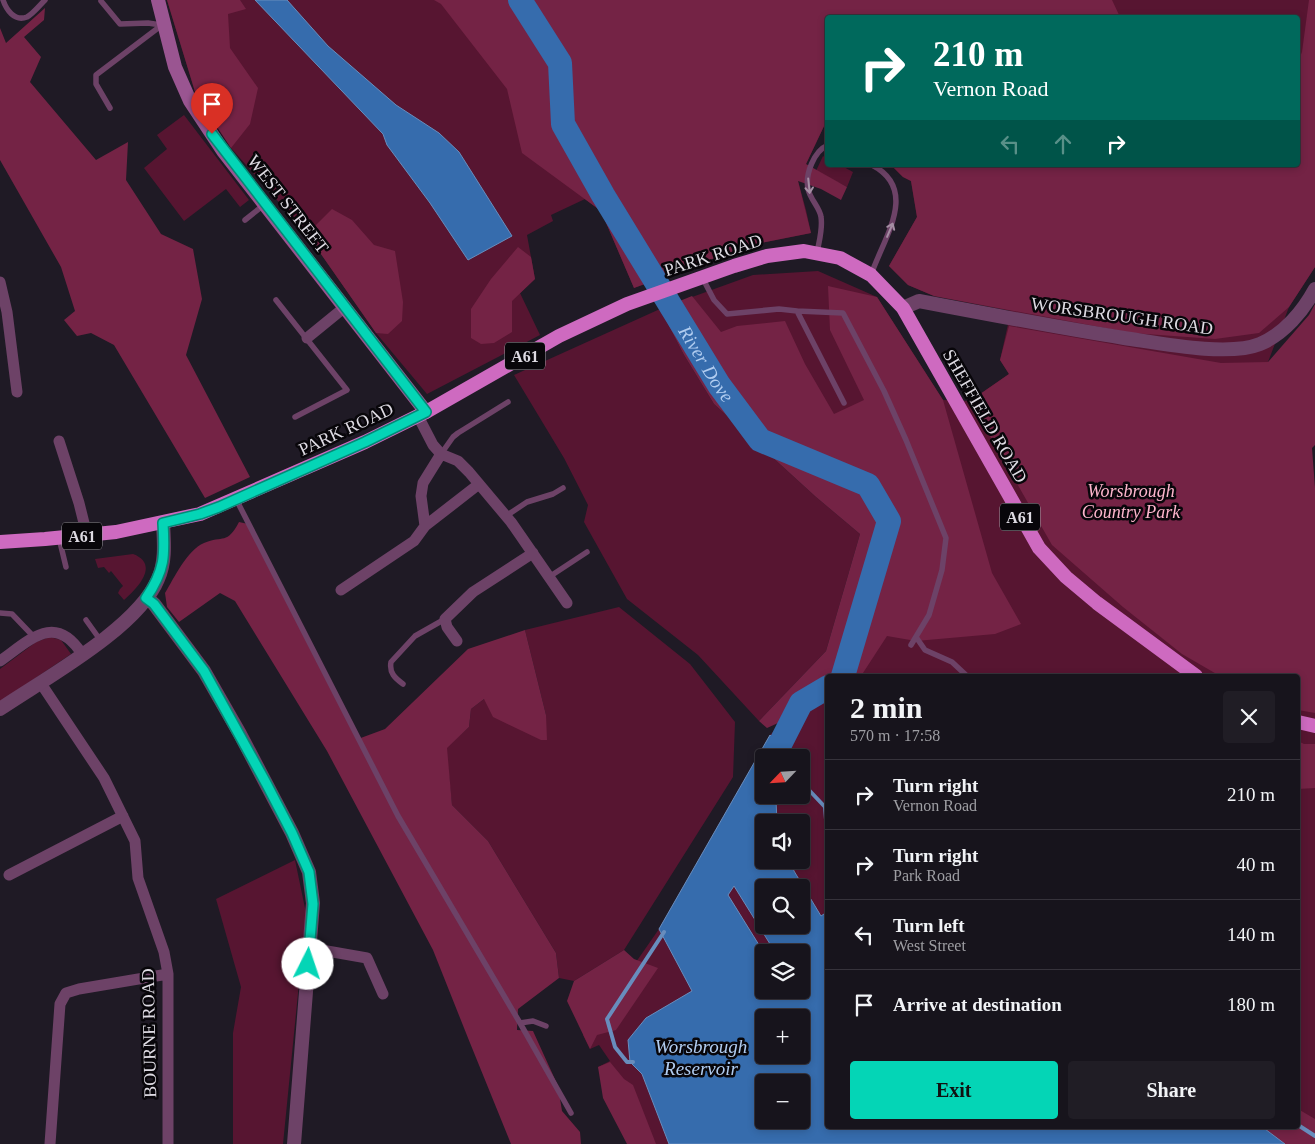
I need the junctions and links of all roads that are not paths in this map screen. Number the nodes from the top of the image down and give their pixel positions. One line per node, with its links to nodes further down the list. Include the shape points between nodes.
1 (3, 0): 2 (lane, via 11,14 21,18 27,17)
2 (45, 0)
3 (158, 0): 5 (main road, WEST STREET)
4 (101, 1): 5 (lane, via 120,24)
5 (163, 24): 6 (lane, via 96,75 96,84); 9 (main road, WEST STREET, via 175,67 190,101 223,151)
6 (110, 108)
7 (825, 146): 11 (lane, one-way to 11, via 808,172 808,189 821,216)
8 (876, 167): 12 (lane, one-way to 8, via 897,207 896,192)
9 (265, 204): 10 (lane); 17 (main road, WEST STREET)
10 (245, 220)
11 (817, 252): 12 (highway, PARK ROAD / A61, via 840,258); 13 (highway, PARK ROAD / A61, via 767,256)
12 (871, 275): 18 (highway, PARK ROAD / A61)
13 (702, 277): 19 (lane, via 714,300 728,314 779,309); 24 (highway, PARK ROAD / A61, via 627,304 559,336)
14 (0, 282): 21 (street)
15 (1315, 289): 18 (street, WORSBROUGH ROAD, via 1300,312 1272,338 1259,345 1226,349 1156,343 919,301)
16 (276, 300): 20 (lane)
17 (345, 307): 20 (street); 24 (main road, WEST STREET)
18 (903, 308): 55 (highway, SHEFFIELD ROAD / A61, via 1039,548 1066,578 1096,603)
19 (797, 311): 23 (lane); 48 (lane, via 842,313 884,391 946,538 942,570 929,614)
20 (307, 338): 25 (lane, via 347,390)
21 (17, 392)
22 (508, 402): 27 (lane, via 458,432)
23 (844, 403)
24 (422, 414): 27 (street, via 433,445); 30 (highway, PARK ROAD / A61)
25 (294, 417)
26 (59, 441): 34 (street)
27 (441, 454): 28 (street, via 458,461); 33 (street, via 423,483 421,496)
28 (479, 484): 31 (street); 33 (street)
29 (563, 488): 31 (lane, via 527,502)
30 (236, 499): 32 (highway, PARK ROAD / A61, via 200,514); 66 (lane, via 398,816)
31 (508, 519): 38 (street)
32 (163, 523): 34 (highway, PARK ROAD / A61); 42 (street, via 164,560 158,580)
33 (425, 526): 41 (street, via 414,541)
34 (87, 535): 35 (highway, PARK ROAD / A61)
35 (59, 538): 36 (highway, PARK ROAD / A61); 39 (lane)
36 (0, 542)
37 (587, 552): 40 (lane)
38 (533, 553): 40 (street); 45 (street, via 473,592)
39 (66, 567)
40 (550, 577): 43 (street)
41 (341, 590)
42 (146, 598): 49 (street); 63 (street, via 154,604 204,671 292,833 309,872 313,904)
43 (567, 603)
44 (0, 613): 47 (lane, via 12,614)
45 (445, 619): 50 (street); 57 (lane, via 416,636 391,662 394,677)
46 (86, 620): 49 (lane)
47 (34, 637): 52 (street, via 50,631 63,634); 53 (street)
48 (916, 637): 51 (lane); 54 (lane, via 925,650 952,662)
49 (101, 641): 52 (street)
50 (457, 641)
51 (911, 645)
52 (82, 654): 56 (street)
53 (0, 661)
54 (965, 674)
55 (1193, 674)
56 (40, 682): 58 (street); 61 (street, BOURNE ROAD, via 104,778)
57 (403, 684)
58 (0, 709)
59 (1300, 722): 60 (highway)
60 (1315, 726)
61 (123, 816): 62 (street); 64 (street, BOURNE ROAD, via 135,841 138,878 164,952)
62 (9, 875)
63 (310, 948): 65 (street, via 367,958); 71 (street)
64 (168, 974): 69 (street, via 66,993 60,1004); 70 (street, BOURNE ROAD)
65 (383, 994)
66 (520, 1023): 67 (lane, via 533,1021); 68 (lane)
67 (546, 1026)
68 (571, 1113)
69 (50, 1144)
70 (168, 1144)
71 (294, 1144)

